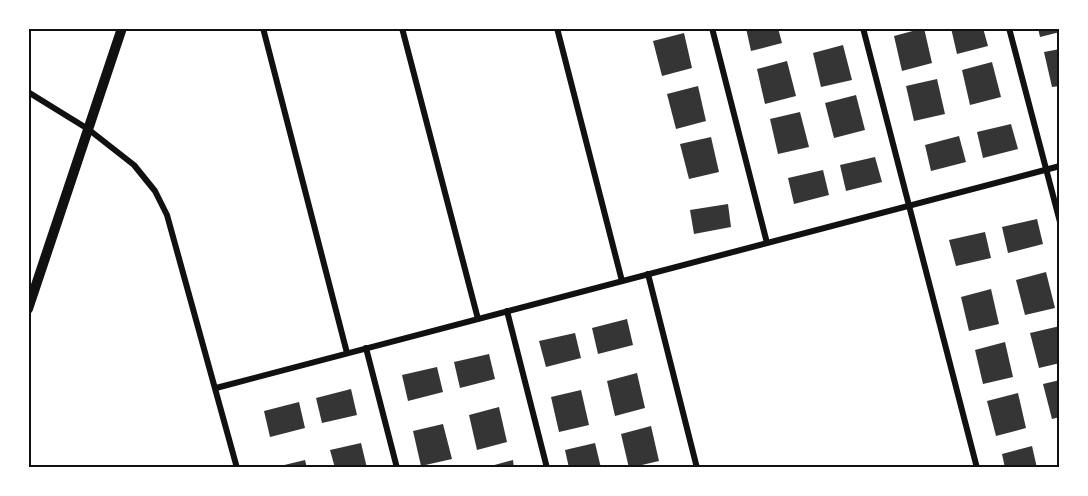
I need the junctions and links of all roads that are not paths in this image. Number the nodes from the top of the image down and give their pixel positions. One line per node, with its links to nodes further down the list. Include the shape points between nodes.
1 (122, 28): 9 (street)
2 (263, 28): 22 (street)
3 (402, 28): 20 (street)
4 (557, 28): 16 (street)
5 (712, 28): 14 (street)
6 (863, 28): 12 (street)
7 (1009, 28): 11 (street)
8 (28, 92): 9 (street)
9 (88, 129): 17 (street); 23 (street, via 135,165 156,191 167,215)
10 (1059, 166): 11 (street)
11 (1046, 169): 12 (street); 13 (street)
12 (909, 206): 14 (street); 28 (street)
13 (1059, 222)
14 (767, 243): 15 (street)
15 (648, 274): 16 (street); 27 (street)
16 (622, 281): 19 (street)
17 (32, 289): 18 (street)
18 (28, 309)
19 (507, 311): 20 (street); 26 (street)
20 (477, 319): 21 (street)
21 (366, 348): 22 (street); 25 (street)
22 (347, 353): 23 (street)
23 (216, 388): 24 (street)
24 (237, 468)
25 (397, 468)
26 (547, 468)
27 (697, 468)
28 (977, 468)

